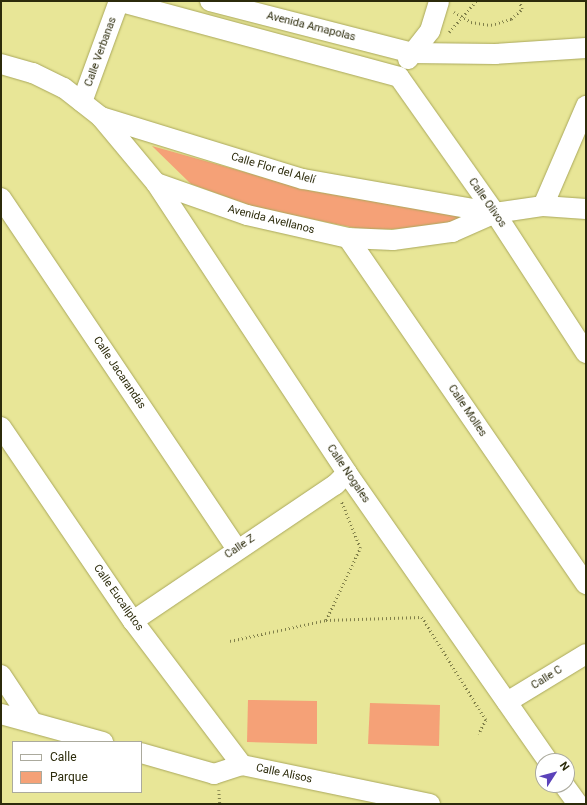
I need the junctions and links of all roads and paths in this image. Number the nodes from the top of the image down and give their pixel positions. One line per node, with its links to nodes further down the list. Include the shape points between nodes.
1 (119, 1): 11 (street, via 247,39); 12 (street, Calle Verbanas)
2 (210, 1): 9 (street, Avenida Amapolas)
3 (476, 1): 6 (path)
4 (519, 1): 6 (path, via 522,9 511,19 491,24)
5 (439, 2): 6 (path); 9 (street, via 430,31)
6 (462, 18): 8 (path)
7 (586, 48): 8 (street, Avenida Amapolas, via 495,54)
8 (436, 51): 9 (street, Avenida Amapolas)
9 (412, 52): 11 (street)
10 (1, 64): 12 (street, via 34,73 64,88)
11 (399, 77): 19 (street, Calle Olivos)
12 (82, 102): 14 (street)
13 (586, 106): 17 (street)
14 (101, 117): 15 (street); 19 (street, Calle Flor del Alelí, via 303,179)
15 (156, 183): 20 (street, Avenida Avellanos, via 247,215); 23 (street, Calle Nogales)
16 (1, 198): 24 (street, Calle Jacarandás)
17 (543, 206): 18 (street, Avenida Avellanos); 19 (street, Avenida Avellanos)
18 (586, 209)
19 (495, 213): 20 (street, Avenida Avellanos, via 452,232 427,237); 21 (street, Calle Olivos)
20 (348, 238): 25 (street, Calle Molles)
21 (586, 353)
22 (1, 427): 26 (street, Calle Eucaliptos)
23 (341, 479): 24 (street, Calle Z); 27 (path, via 360,548); 31 (street, Calle Nogales)
24 (237, 549): 26 (street, Calle Z)
25 (586, 584)
26 (133, 620): 38 (street, Calle Eucaliptos)
27 (326, 620): 28 (path); 34 (path, via 422,617 486,720)
28 (230, 641)
29 (586, 654): 31 (street, Calle C)
30 (1, 675): 33 (street)
31 (507, 702): 37 (street, Calle Nogales)
32 (1, 714): 33 (street)
33 (32, 722): 35 (street)
34 (479, 734)
35 (99, 741)
36 (142, 753): 38 (street, Calle Alisos, via 214,774)
37 (542, 753)
38 (242, 766): 40 (street, Calle Alisos)
39 (570, 793): 41 (street)
40 (430, 804)
41 (578, 804)

